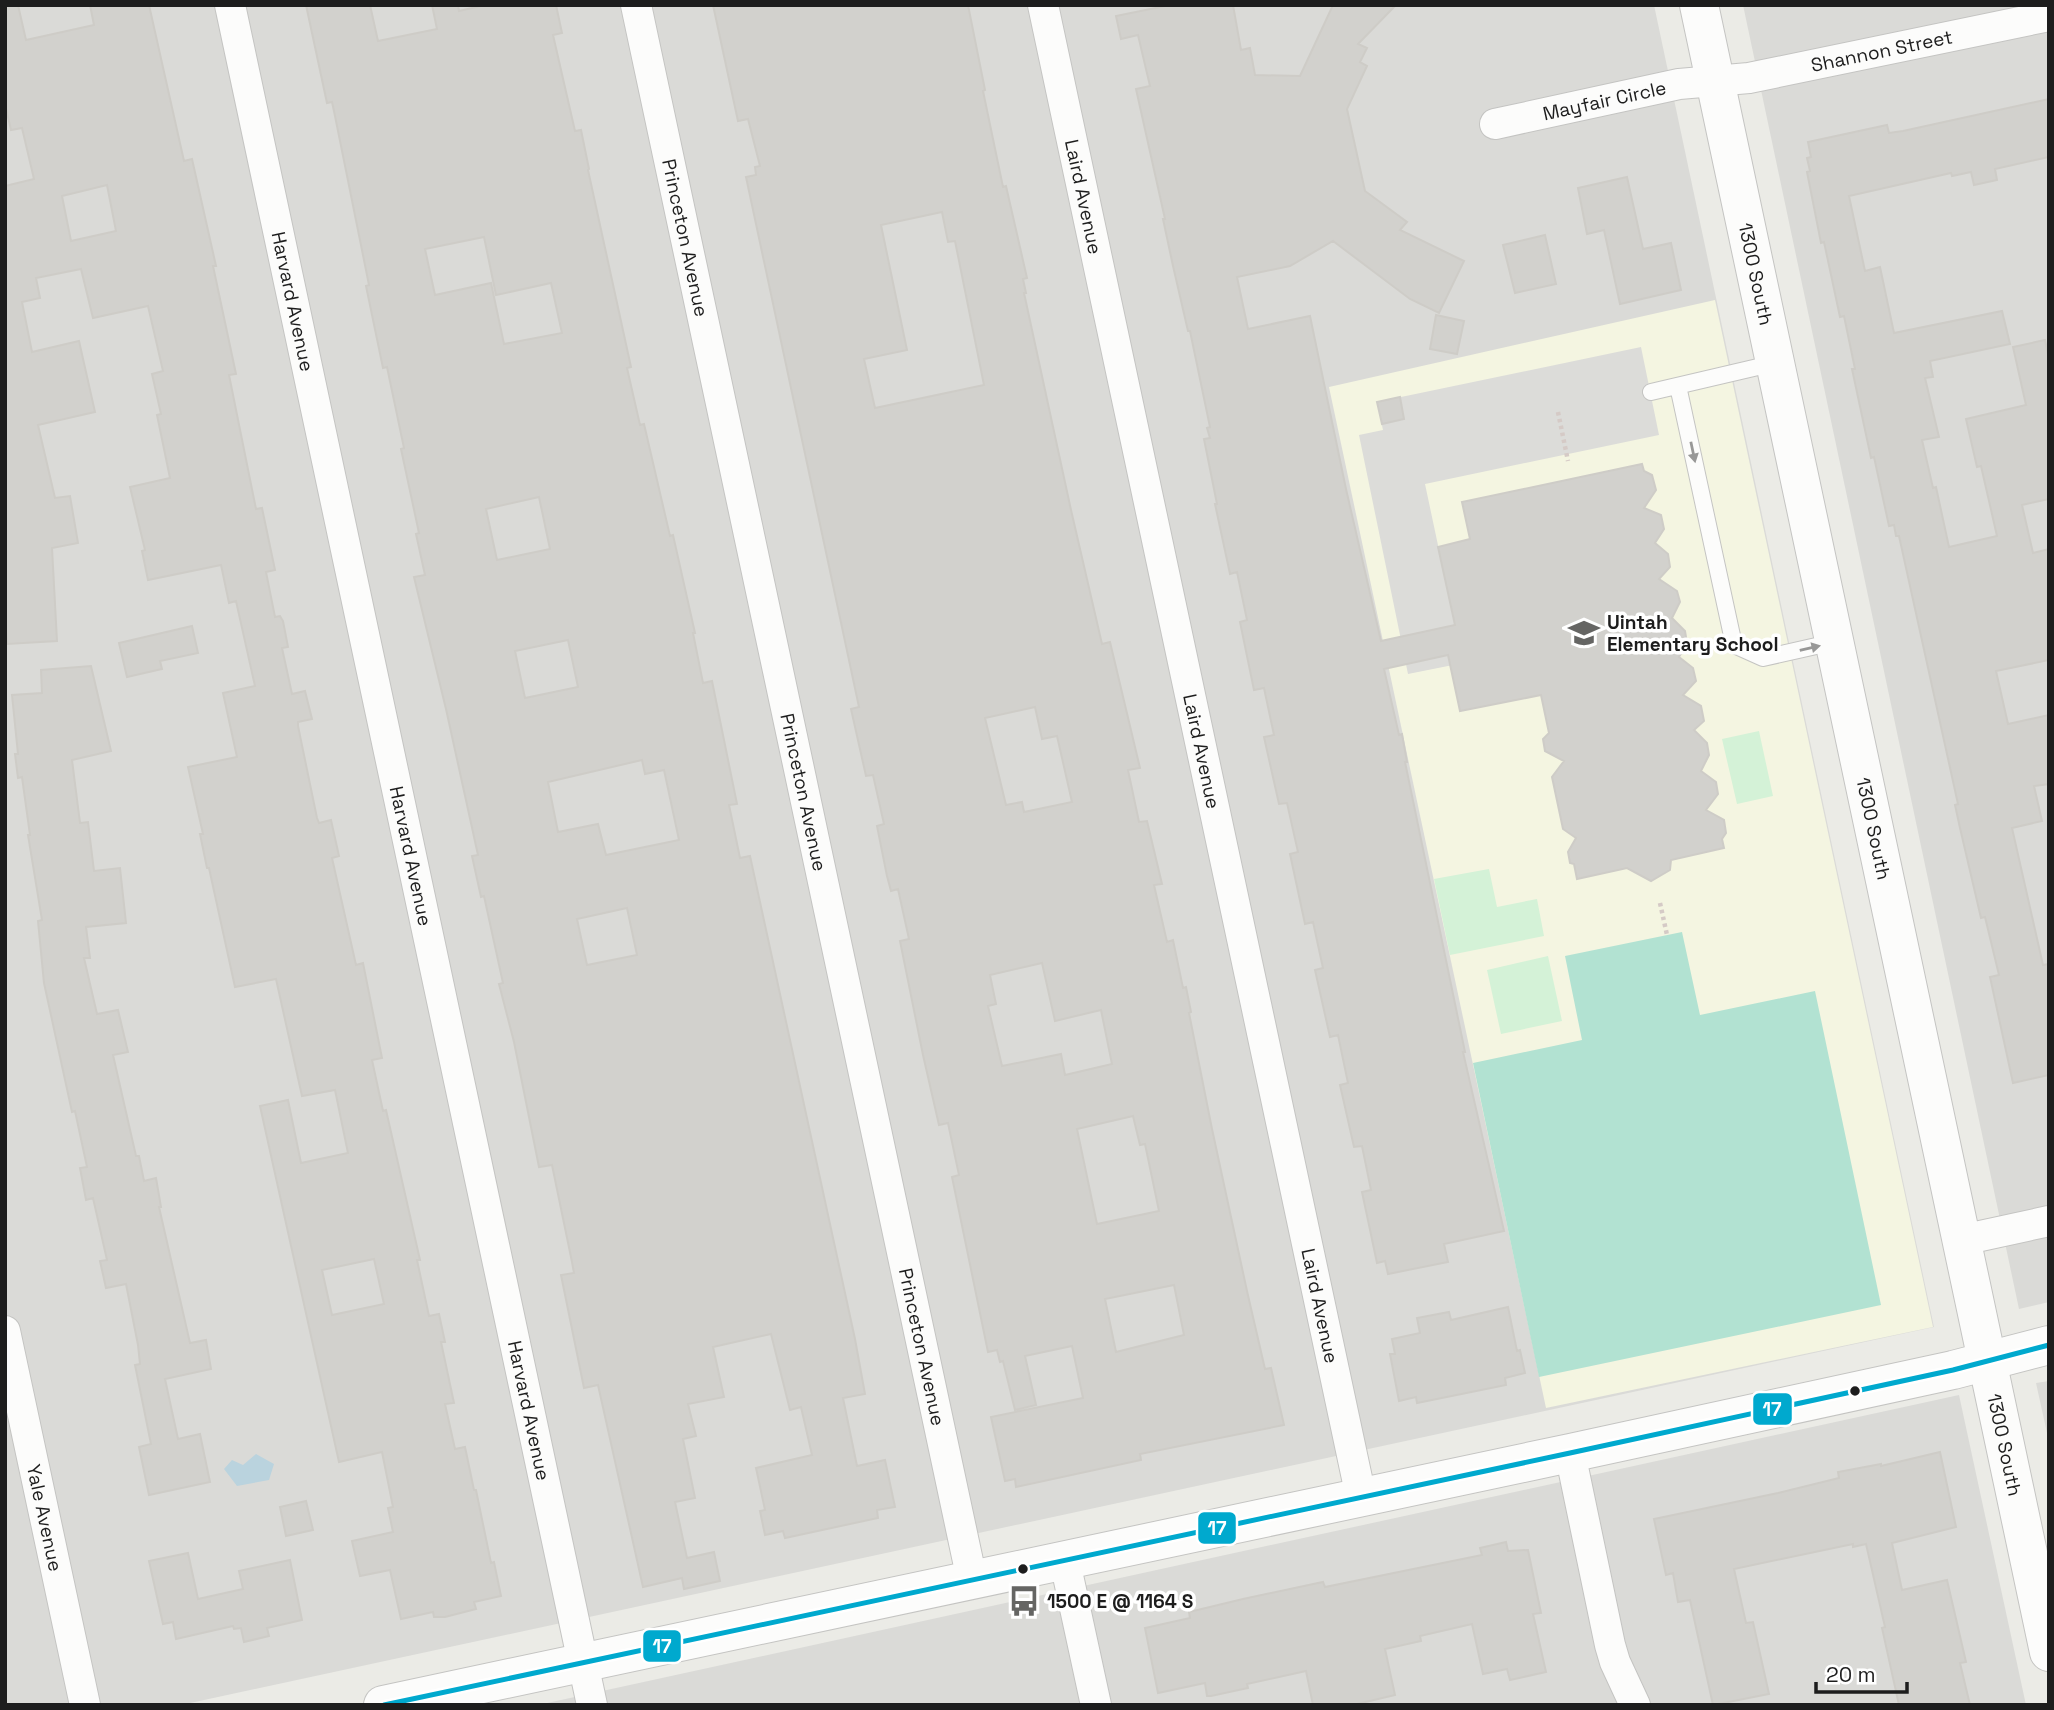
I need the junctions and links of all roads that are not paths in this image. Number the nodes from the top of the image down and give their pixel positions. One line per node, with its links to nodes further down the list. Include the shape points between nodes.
1 (230, 5): 22 (street, Harvard Avenue)
2 (636, 5): 20 (street, Princeton Avenue)
3 (1042, 5): 18 (street, Laird Avenue)
4 (1699, 5): 6 (street, 1300 South)
5 (2049, 16): 6 (street, Shannon Street)
6 (1715, 82): 7 (street, Mayfair Circle, via 1679,84); 8 (street, 1300 South)
7 (1495, 124)
8 (1775, 363): 9 (lane); 11 (street, 1300 South)
9 (1678, 386): 10 (lane); 11 (lane, one-way to 11, via 1734,645 1763,658)
10 (1651, 392)
11 (1835, 642): 13 (street, 1300 South)
12 (2049, 1221): 13 (street)
13 (1962, 1240): 16 (street, 1300 South)
14 (5, 1331): 23 (street, Yale Avenue)
15 (2049, 1345): 16 (street)
16 (1987, 1360): 17 (street); 21 (street, 1300 South)
17 (1570, 1453): 18 (street); 27 (street, via 1609,1645)
18 (1361, 1497): 19 (street)
19 (1065, 1562): 20 (street); 26 (street)
20 (972, 1580): 22 (street)
21 (2049, 1651)
22 (582, 1662): 24 (street); 25 (street, Harvard Avenue)
23 (86, 1705)
24 (383, 1705)
25 (592, 1705)
26 (1096, 1705)
27 (1634, 1705)

